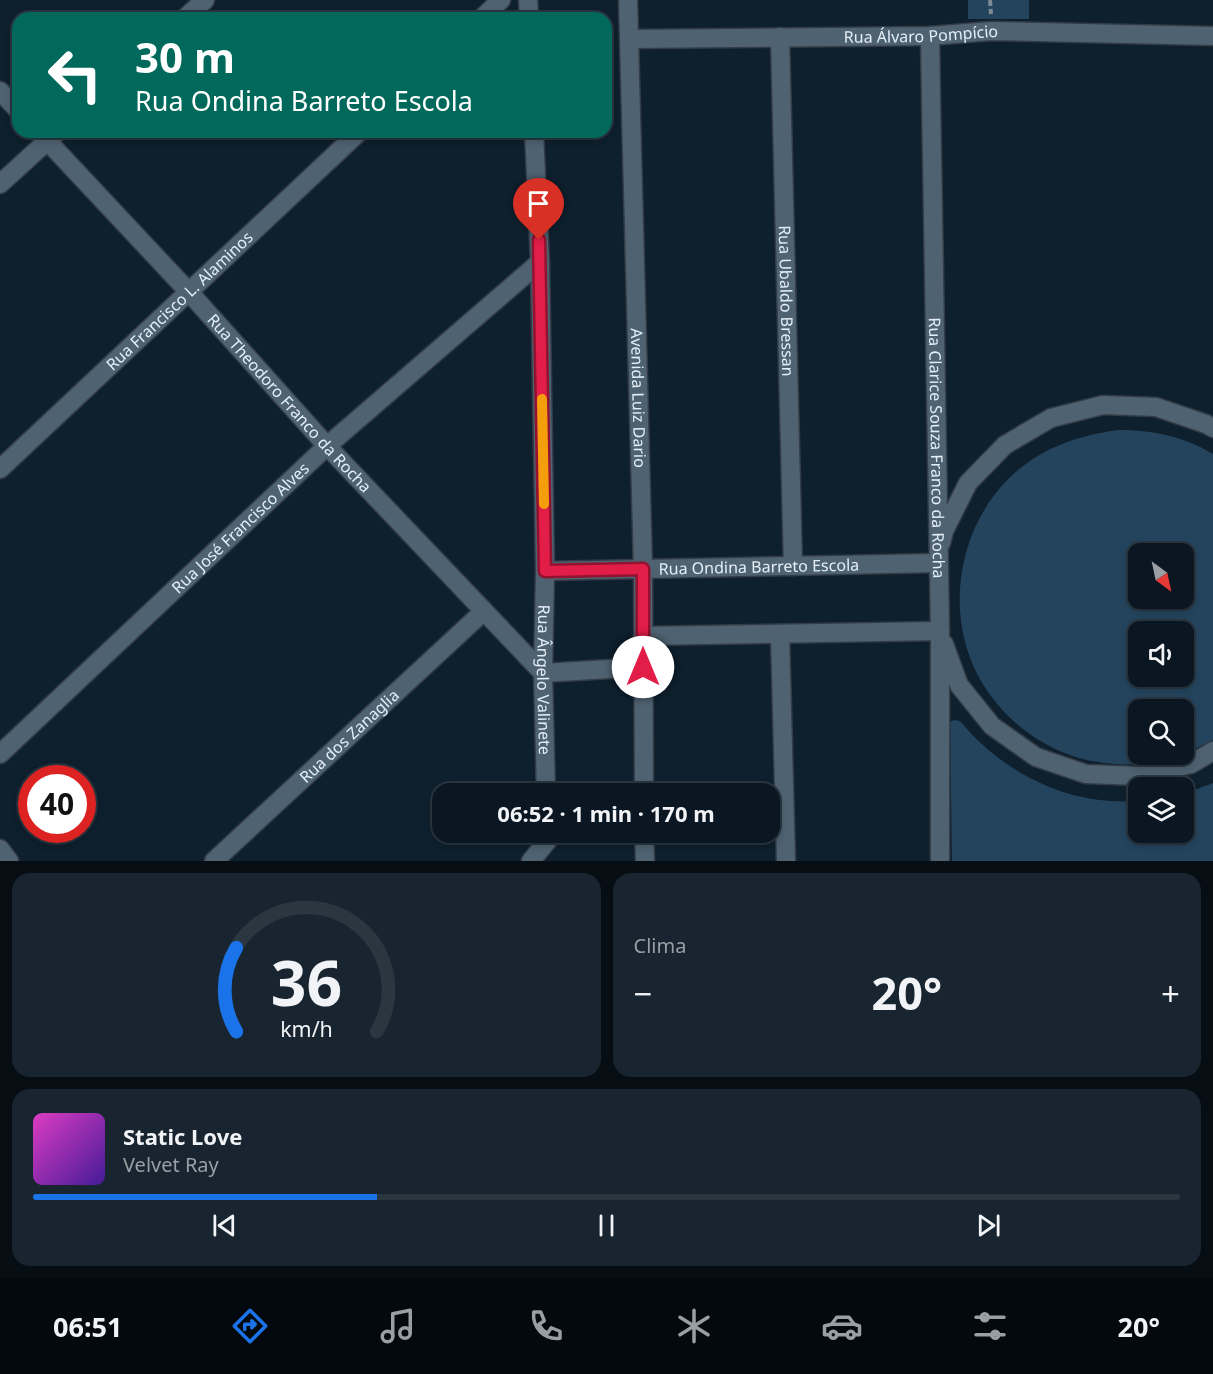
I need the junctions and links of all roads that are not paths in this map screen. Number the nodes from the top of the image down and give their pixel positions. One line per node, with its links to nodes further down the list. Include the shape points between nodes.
1 (205, 0): 4 (street)
2 (501, 0): 5 (street)
3 (628, 0): 9 (street, Avenida Luiz Dario)
4 (192, 12)
5 (488, 12)
6 (930, 36): 7 (street, Rua Álvaro Pompício, via 991,31); 8 (street, Rua Álvaro Pompício); 22 (street, Rua Clarice Souza Franco da Rocha)
7 (1213, 36)
8 (780, 38): 9 (street, Rua Álvaro Pompício); 23 (street, Rua Ubaldo Bressan)
9 (630, 39): 24 (street, Avenida Luiz Dario)
10 (0, 91): 11 (street)
11 (12, 104)
12 (45, 138): 16 (street)
13 (51, 138): 18 (street, Rua Theodoro Franco da Rocha)
14 (353, 138): 18 (street, Rua Francisco L. Alaminos)
15 (534, 138): 17 (street, Rua Ângelo Valinete)
16 (0, 184)
17 (540, 262): 20 (street, Rua José Francisco Alves); 25 (street, Rua Ângelo Valinete)
18 (188, 291): 20 (street, Rua Theodoro Franco da Rocha); 21 (street, Rua Francisco L. Alaminos)
19 (1213, 428): 22 (street, via 1156,407 1103,405 1051,418 1005,445 968,483 944,531)
20 (327, 446): 26 (street, Rua Theodoro Franco da Rocha); 33 (street, Rua José Francisco Alves)
21 (0, 469)
22 (937, 563): 23 (street, Rua Ondina Barreto Escola); 27 (street, Rua Clarice Souza Franco da Rocha)
23 (793, 566): 24 (street, Rua Ondina Barreto Escola)
24 (643, 569): 25 (street, Rua Ondina Barreto Escola); 29 (street, Avenida Luiz Dario)
25 (545, 571): 31 (street, Rua Ângelo Valinete)
26 (484, 610): 31 (street, Rua Theodoro Franco da Rocha); 40 (street, Rua dos Zanaglia)
27 (939, 631): 28 (street); 32 (street, via 959,685 992,726 1036,757 1086,774 1139,776 1191,764); 44 (street, Rua Clarice Souza Franco da Rocha)
28 (780, 634): 29 (street); 43 (street)
29 (643, 636): 30 (street, Avenida Luiz Dario)
30 (643, 667): 31 (street); 35 (street, Avenida Luiz Dario)
31 (543, 673): 34 (street, Rua Ângelo Valinete)
32 (1213, 751)
33 (0, 754)
34 (546, 783)
35 (644, 783)
36 (543, 843): 41 (street)
37 (644, 843): 42 (street)
38 (0, 849): 39 (street)
39 (9, 861)
40 (214, 861)
41 (531, 861)
42 (645, 861)
43 (786, 861)
44 (940, 861)

